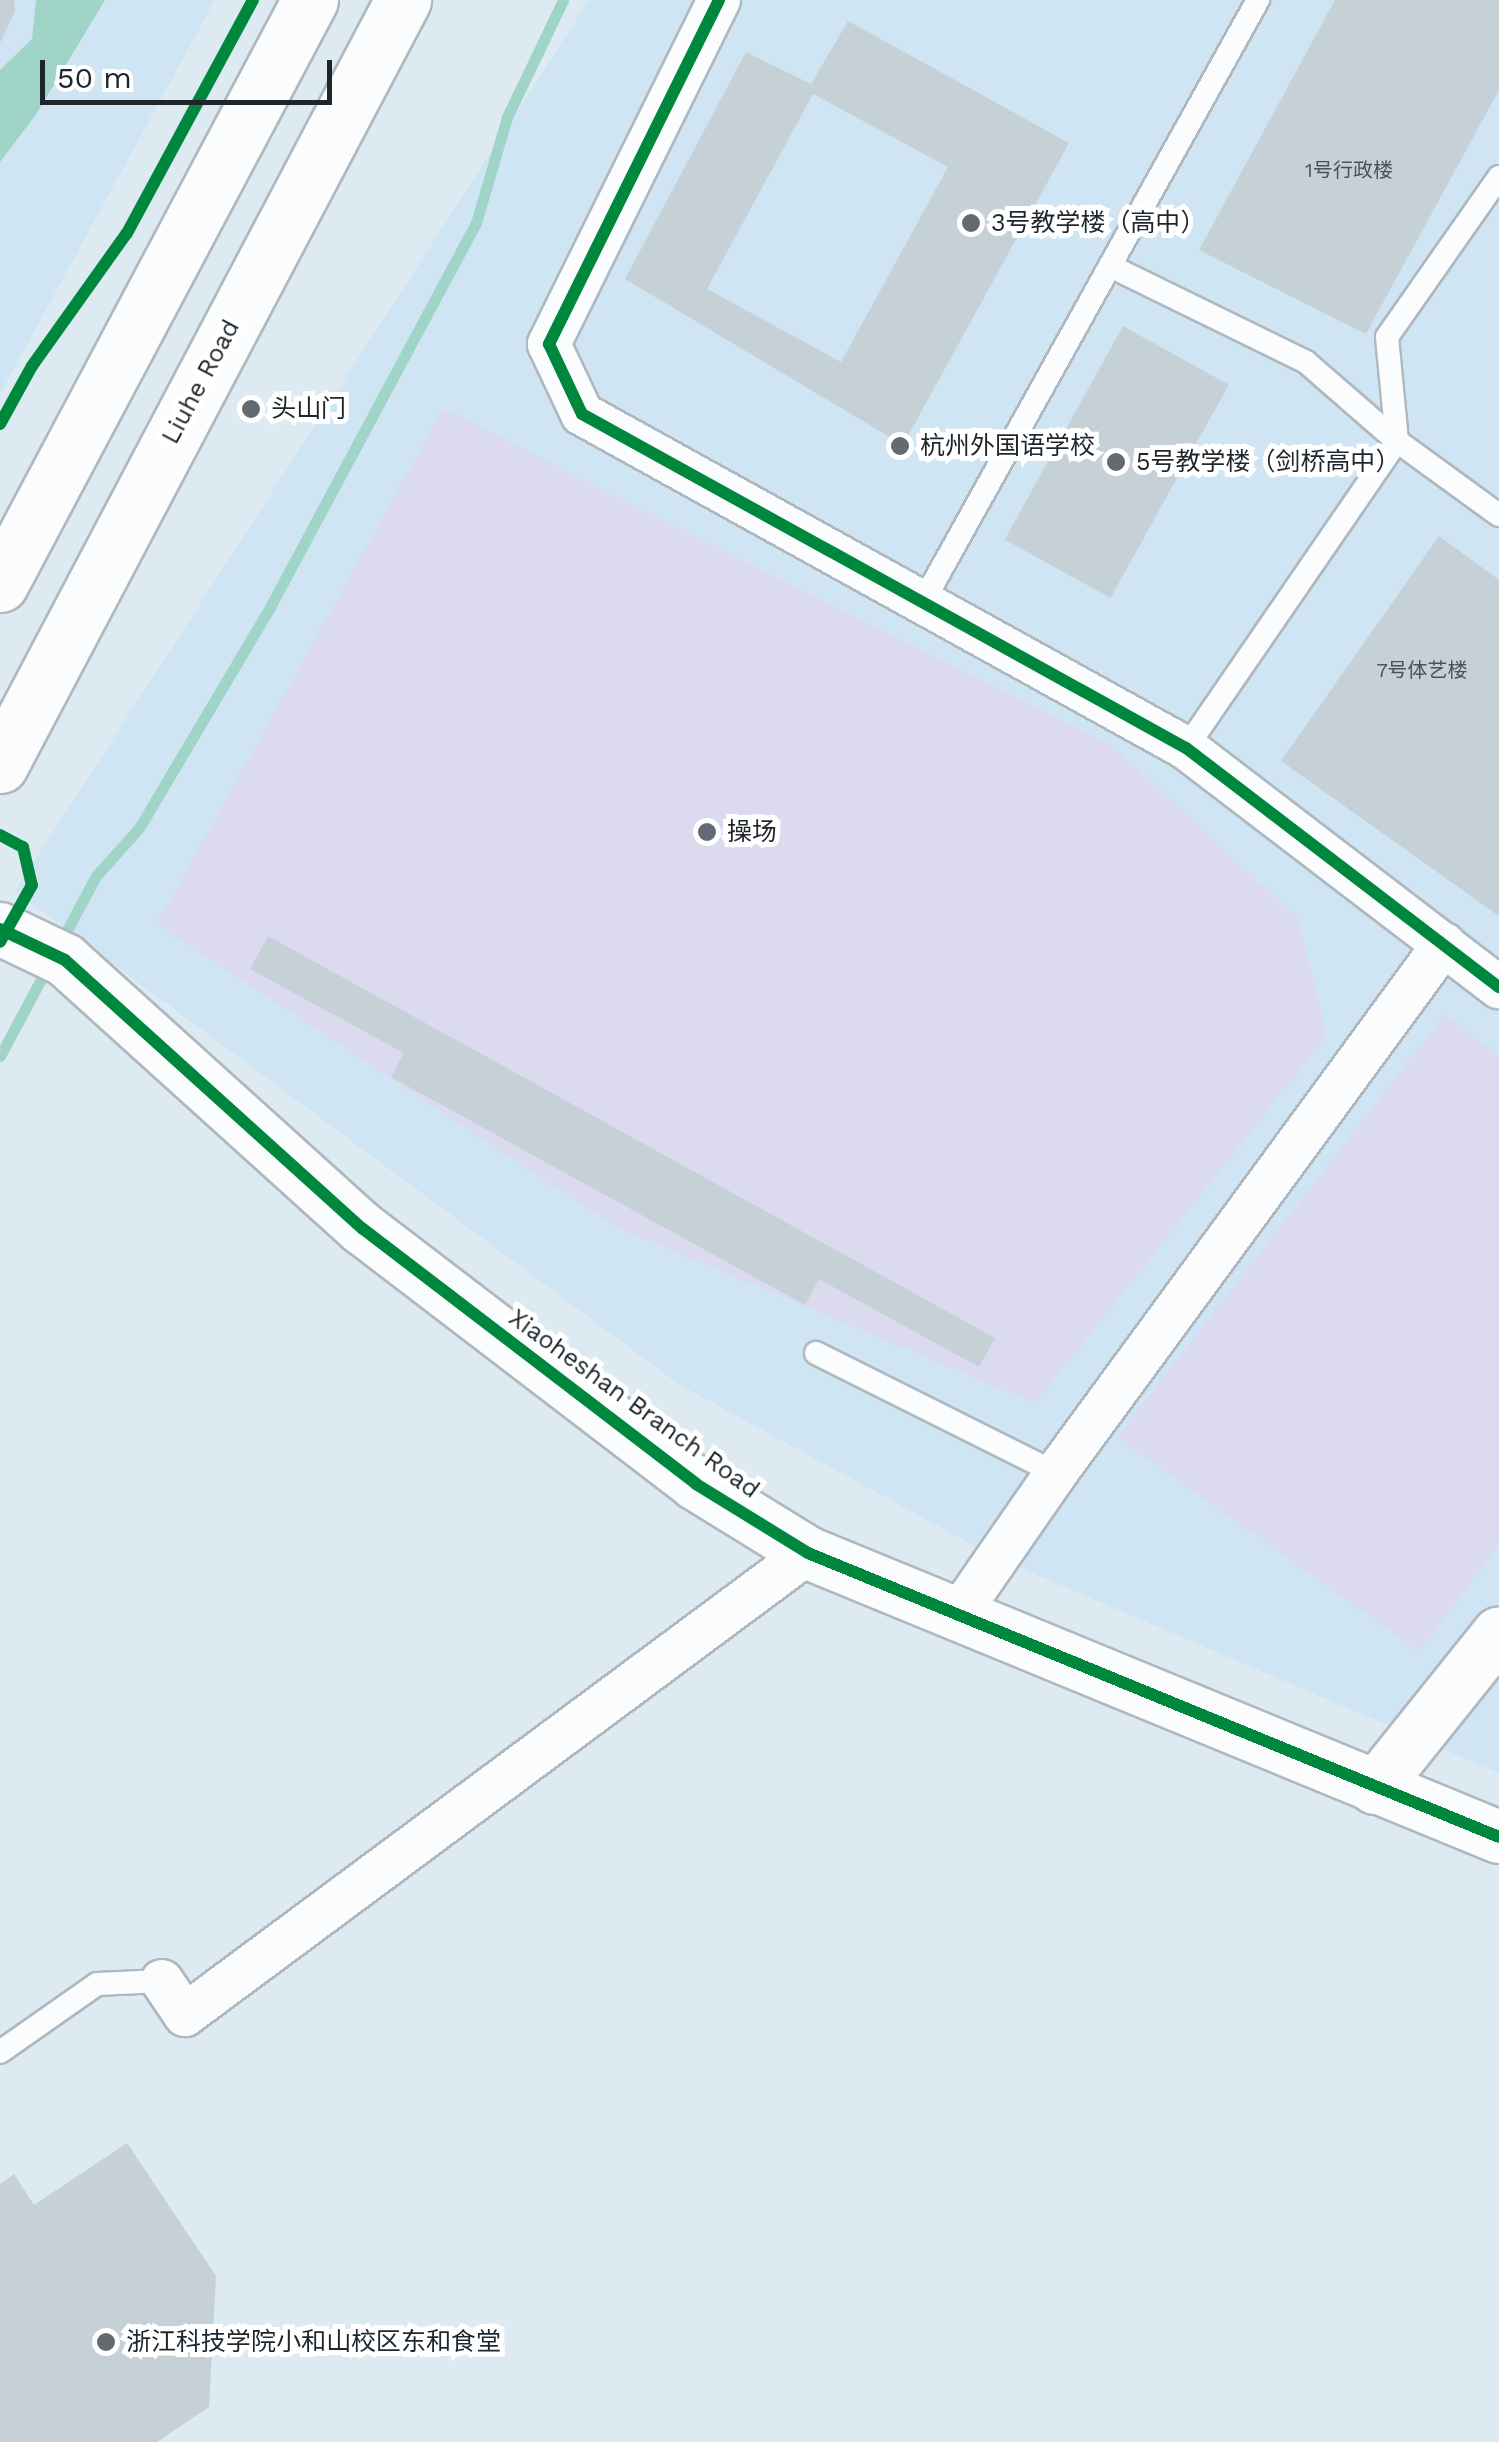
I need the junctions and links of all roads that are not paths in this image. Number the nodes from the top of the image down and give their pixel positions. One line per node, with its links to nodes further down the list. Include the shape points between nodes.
1 (310, 0): 9 (main road)
2 (403, 0): 12 (main road, Liuhe Road)
3 (719, 0): 10 (street, via 550,344 582,414)
4 (1258, 0): 6 (lane)
5 (1499, 177): 7 (lane, via 1388,337)
6 (1110, 266): 7 (lane, via 1306,362); 10 (lane)
7 (1397, 441): 8 (lane); 11 (lane)
8 (1499, 515)
9 (0, 584)
10 (924, 600): 11 (street)
11 (1186, 748): 13 (street)
12 (0, 765)
13 (1444, 944): 15 (street); 17 (street)
14 (35, 946): 18 (street, Xiaoheshan Branch Road, via 363,1229 696,1484)
15 (1499, 987)
16 (816, 1353): 17 (lane)
17 (1056, 1473): 19 (street)
18 (808, 1553): 19 (street, Xiaoheshan Branch Road); 23 (street, via 185,2015)
19 (957, 1616): 21 (street, Xiaoheshan Branch Road)
20 (1499, 1633): 21 (street)
21 (1375, 1788): 22 (street, Xiaoheshan Branch Road)
22 (1499, 1837)
23 (162, 1982): 24 (lane, via 98,1984)
24 (0, 2052)

